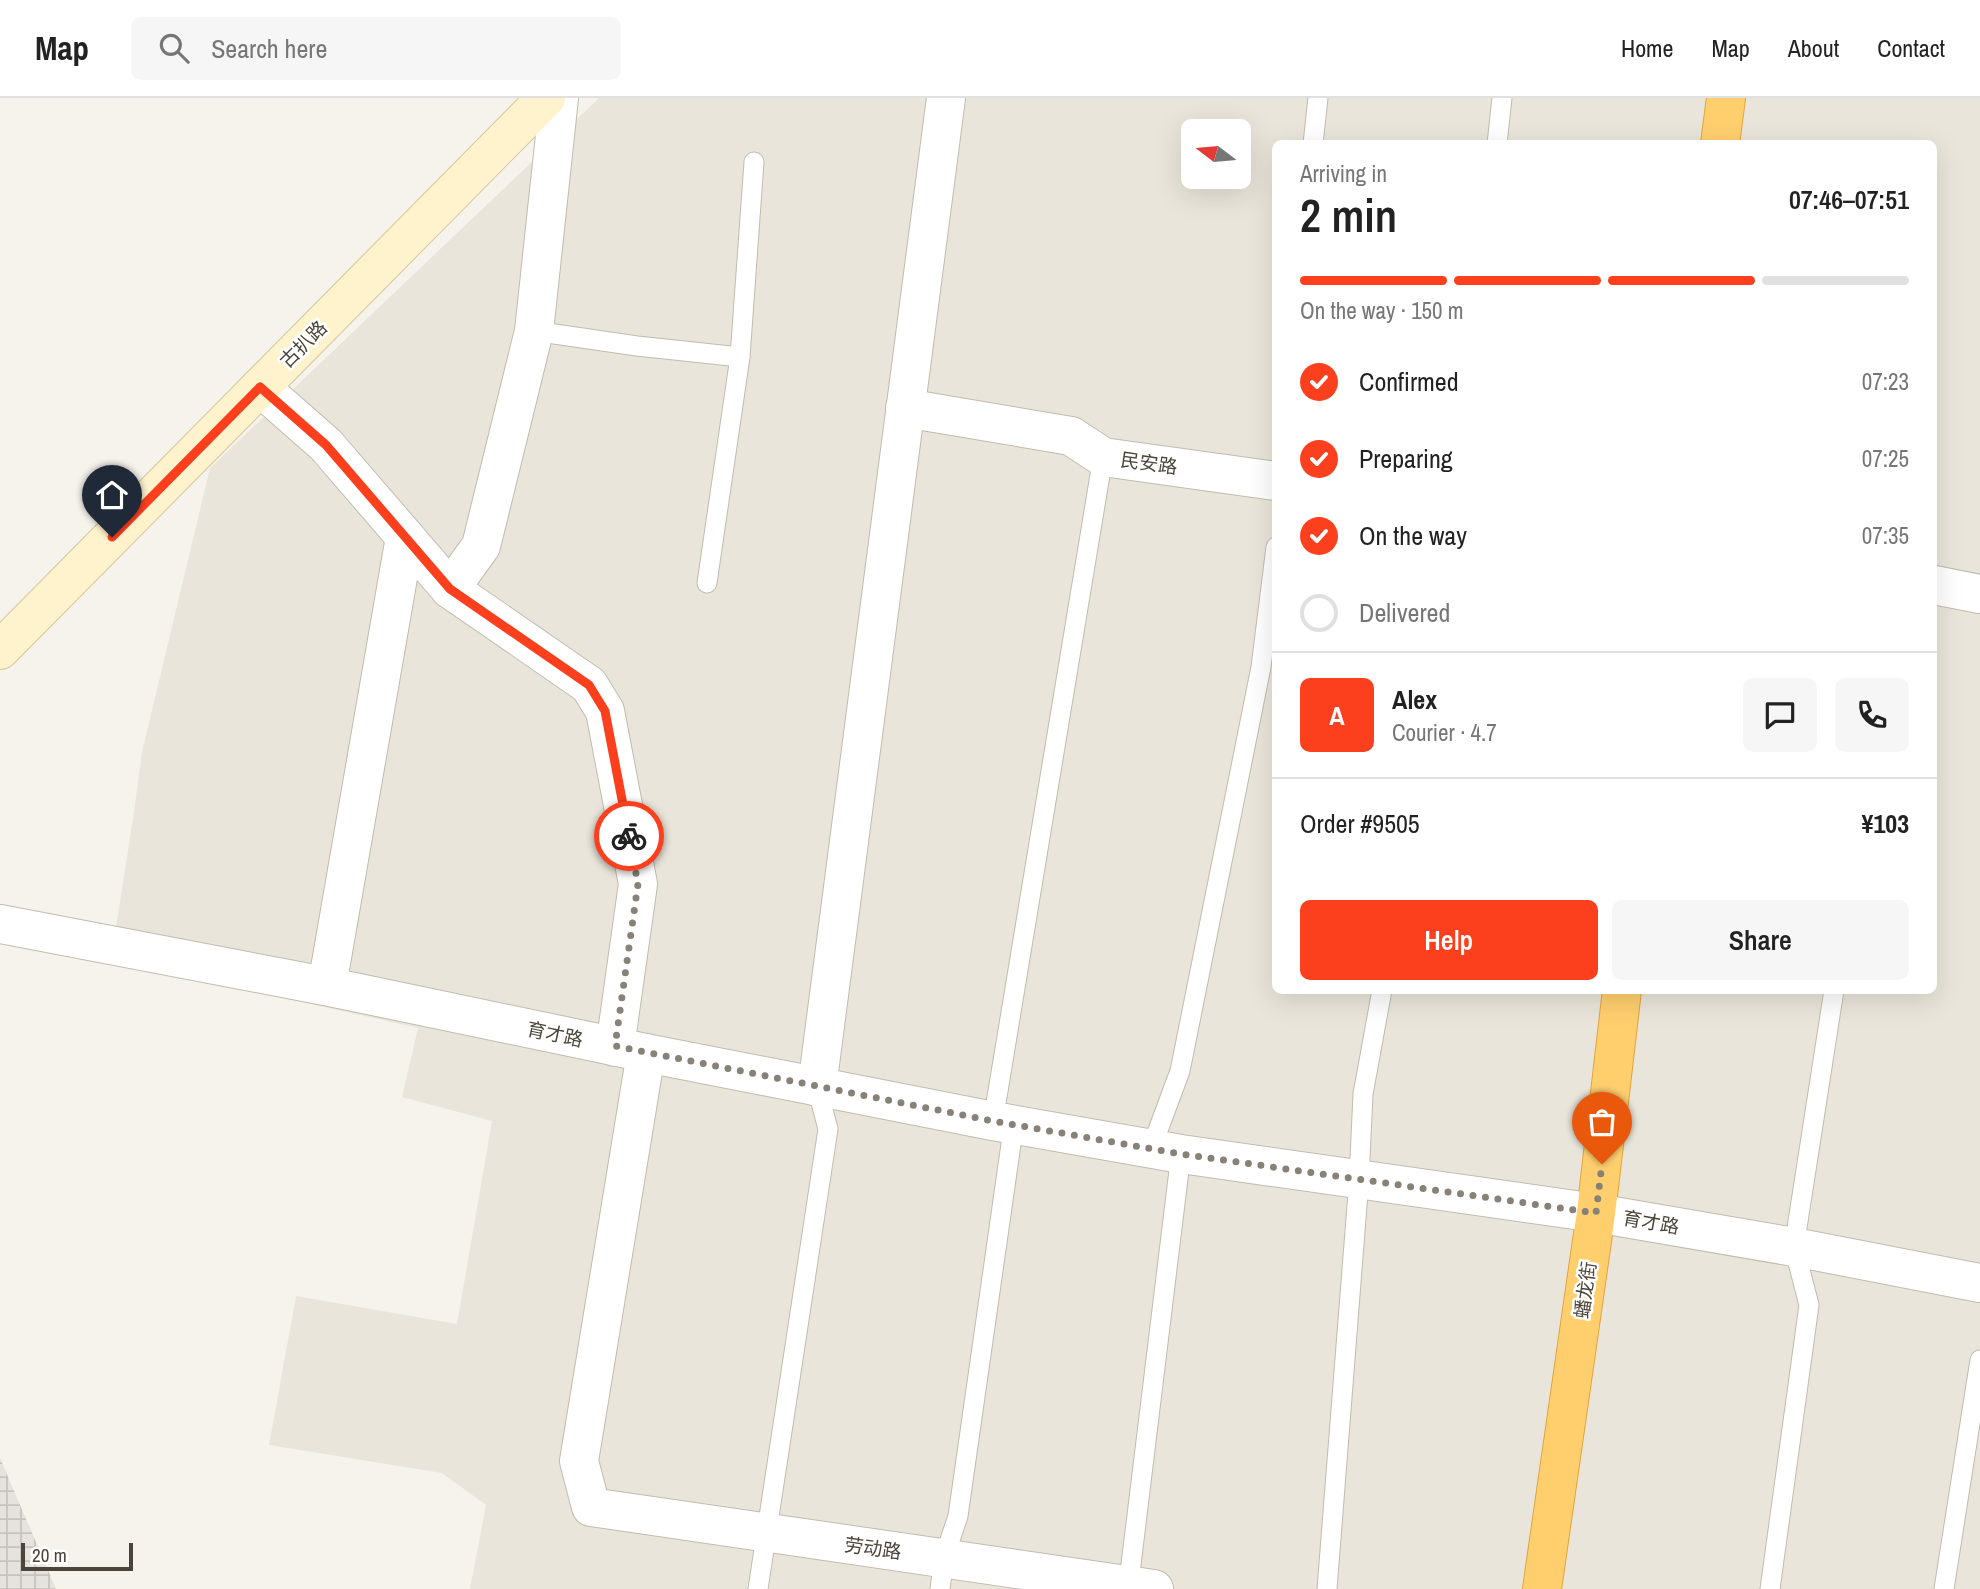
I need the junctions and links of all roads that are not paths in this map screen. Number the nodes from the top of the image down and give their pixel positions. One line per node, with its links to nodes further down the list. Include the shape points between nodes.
1 (546, 98): 13 (street, 古扒路)
2 (559, 98): 11 (street)
3 (946, 98): 14 (street)
4 (1318, 98): 7 (lane)
5 (1502, 98): 8 (lane)
6 (1726, 98): 9 (highway)
7 (1313, 140)
8 (1497, 140)
9 (1721, 140)
10 (754, 162): 12 (lane)
11 (534, 331): 12 (lane); 21 (street, via 481,546)
12 (740, 357): 19 (lane)
13 (260, 387): 17 (street, via 326,445); 23 (street, 古扒路)
14 (905, 408): 15 (street, 民安路, via 1072,436); 30 (street)
15 (1103, 457): 16 (street, 民安路); 31 (lane)
16 (1272, 480)
17 (405, 537): 21 (street); 25 (street)
18 (1272, 579): 32 (lane, via 1261,667)
19 (707, 583)
20 (1937, 586): 22 (street)
21 (450, 589): 29 (street, via 589,685 605,711 638,884)
22 (1980, 594)
23 (0, 650)
24 (0, 924): 25 (street, 育才路)
25 (327, 986): 29 (street, 育才路)
26 (1381, 994): 33 (lane, via 1363,1094)
27 (1622, 994): 34 (highway, 蟠龙街)
28 (1833, 994): 35 (lane)
29 (631, 1050): 30 (street, 育才路); 38 (street, 劳动路, via 579,1461 591,1507)
30 (817, 1087): 31 (street, 育才路); 38 (lane, via 828,1129)
31 (1003, 1122): 32 (street, 育才路); 39 (lane, via 958,1516)
32 (1166, 1151): 33 (street, 育才路); 40 (lane)
33 (1359, 1180): 34 (street, 育才路); 42 (lane)
34 (1596, 1213): 35 (street, 育才路); 43 (highway, 蟠龙街)
35 (1794, 1247): 36 (street, 育才路); 44 (lane, via 1809,1305)
36 (1980, 1283)
37 (1980, 1360): 45 (lane)
38 (766, 1533): 39 (street, 劳动路); 41 (lane)
39 (942, 1574): 40 (street, 劳动路)
40 (1137, 1588)
41 (758, 1589)
42 (1327, 1589)
43 (1542, 1589)
44 (1770, 1589)
45 (1944, 1589)

